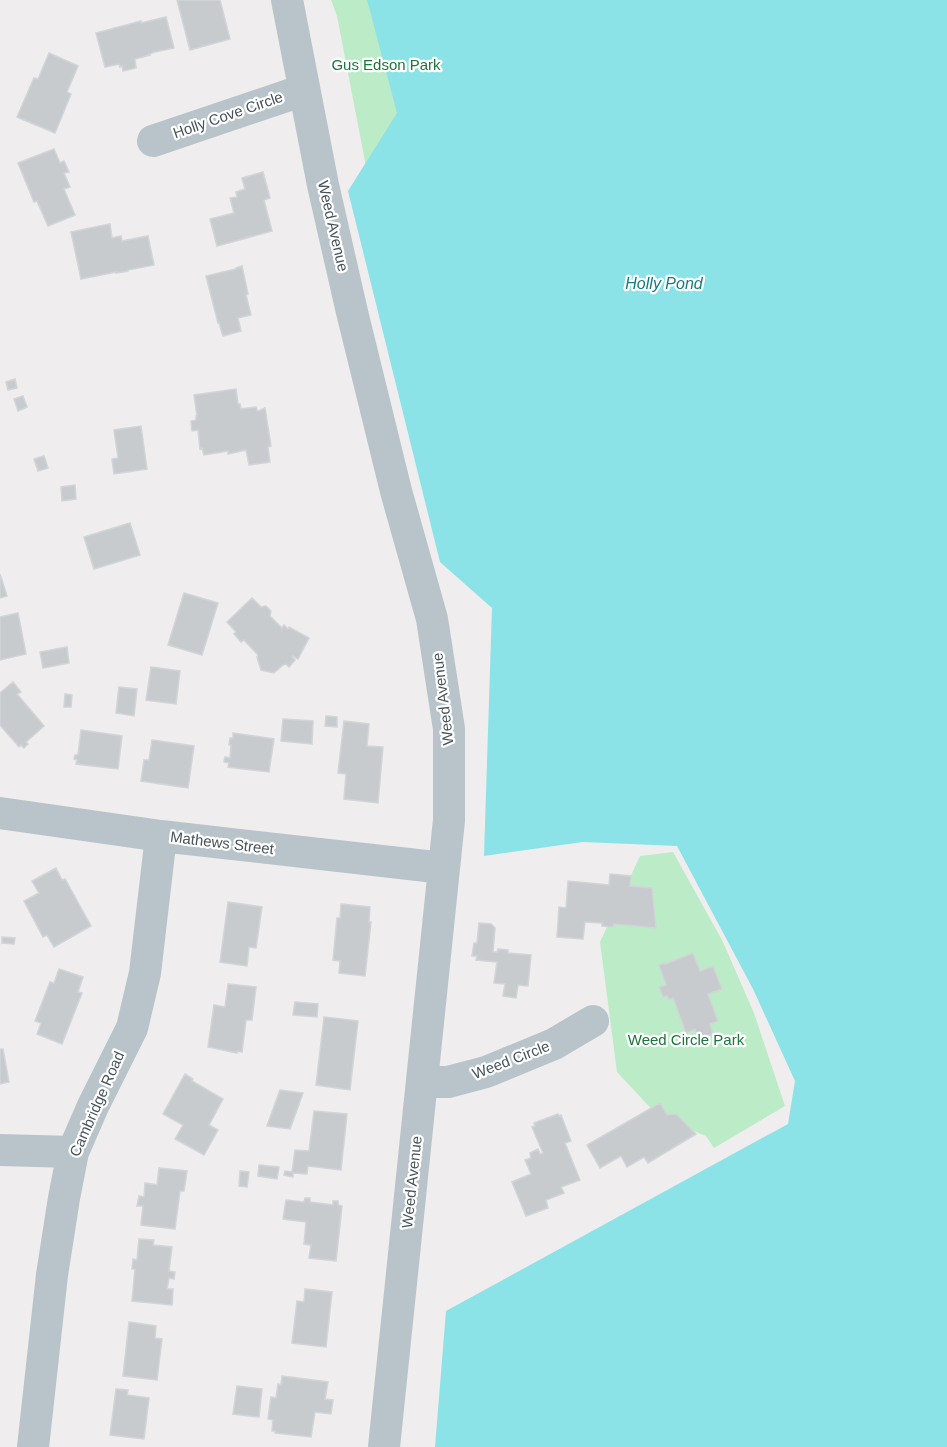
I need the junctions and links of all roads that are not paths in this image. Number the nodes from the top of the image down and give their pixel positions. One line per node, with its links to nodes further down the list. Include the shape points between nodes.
1 (287, 0): 2 (street, Weed Avenue)
2 (304, 90): 3 (street, Holly Cove Circle); 6 (street, Weed Avenue, via 352,312 432,619 449,729 449,820)
3 (153, 141)
4 (0, 813): 5 (street, Mathews Street)
5 (161, 836): 6 (street, Mathews Street); 10 (street, Cambridge Road, via 145,973 132,1028)
6 (444, 868): 8 (street, Weed Avenue)
7 (593, 1021): 8 (street, Weed Circle, via 554,1044 486,1072 448,1082)
8 (423, 1082): 12 (street, Weed Avenue)
9 (0, 1150): 10 (street)
10 (72, 1152): 11 (street, Cambridge Road, via 52,1275)
11 (33, 1447)
12 (384, 1447)

